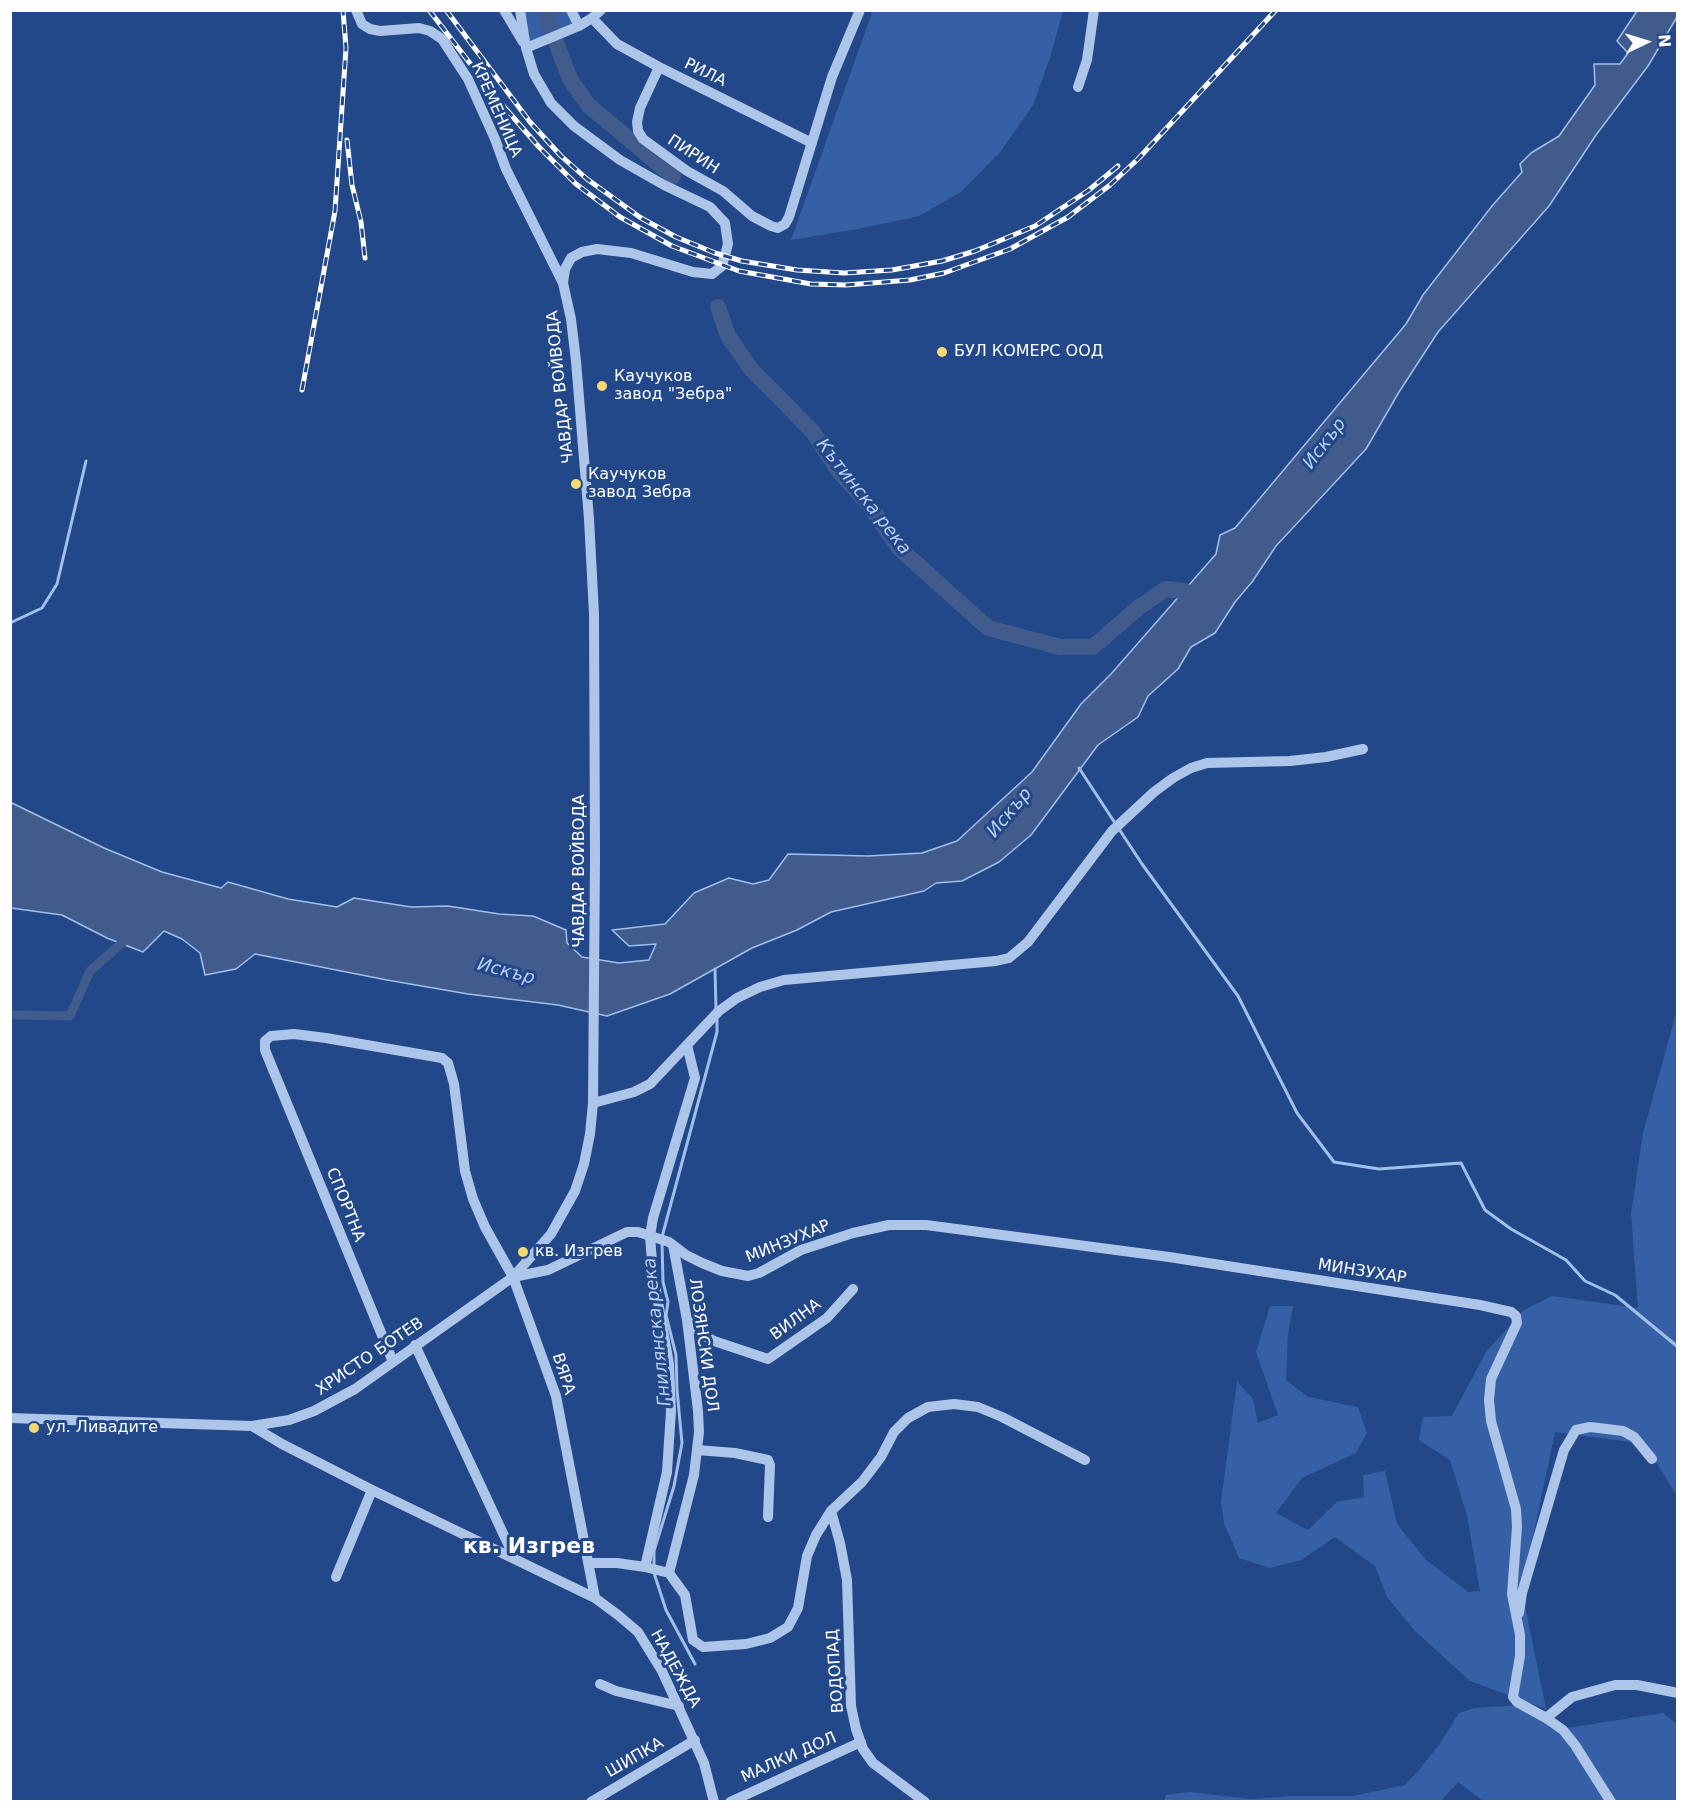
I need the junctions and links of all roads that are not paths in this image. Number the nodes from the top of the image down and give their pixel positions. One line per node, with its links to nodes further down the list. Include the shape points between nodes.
1 (356, 10): 13 (street, КРЕМЕНИЦА, via 362,24 370,29 419,28 442,39 468,79 506,169)
2 (504, 10): 9 (street)
3 (520, 10): 9 (street)
4 (571, 10): 8 (street)
5 (860, 10): 12 (street, via 832,77)
6 (1094, 10): 11 (street, via 1087,60)
7 (597, 14): 8 (street); 10 (street, РИЛА, via 618,44)
8 (579, 26): 9 (street)
9 (526, 48): 13 (street, via 541,88 574,126 620,160 710,207 725,223 728,233 722,267 712,274 631,253 597,249 571,258)
10 (659, 67): 12 (street, РИЛА); 12 (street, ПИРИН, via 640,108 638,131 643,139 763,222 778,228 785,224)
11 (1078, 87)
12 (812, 142)
13 (563, 284): 17 (street, ЧАВДАР ВОЙВОДА, via 576,361 590,538 596,688)
14 (1362, 749): 15 (street, via 1326,757 1191,768 1173,778 1112,831 1028,942 1009,958 776,982 737,998)
15 (687, 1045): 17 (street, via 650,1084); 18 (street, via 695,1078)
16 (269, 1059): 20 (street, ВЯРА, via 266,1041 281,1034 442,1058 448,1063 473,1199); 24 (street, СПОРТНА)
17 (593, 1103): 20 (street, via 588,1144 575,1191 551,1234)
18 (653, 1236): 19 (street, МИНЗУХАР); 20 (street, ХРИСТО БОТЕВ, via 627,1232 548,1270); 35 (street, via 653,1274 669,1364 671,1411 666,1472)
19 (671, 1243): 22 (street, ЛОЗЯНСКИ ДОЛ); 39 (street, МИНЗУХАР, via 702,1263 748,1276 801,1250 853,1233 889,1225 926,1225 1169,1257 1511,1312 1517,1323 1491,1379 1489,1400 1491,1421 1516,1509 1512,1594)
20 (513, 1277): 23 (street, ХРИСТО БОТЕВ); 34 (street, ВЯРА, via 555,1395)
21 (852, 1289): 22 (street, ВИЛНА, via 827,1318 768,1359 714,1341)
22 (687, 1320): 27 (street, ЛОЗЯНСКИ ДОЛ, via 698,1411)
23 (416, 1345): 24 (street, ХРИСТО БОТЕВ); 33 (street)
24 (393, 1362): 26 (street, ХРИСТО БОТЕВ, via 314,1411)
25 (10, 1418): 26 (street, ХРИСТО БОТЕВ)
26 (252, 1426): 30 (street, НАДЕЖДА)
27 (697, 1450): 32 (street, via 768,1460); 36 (street, ЛОЗЯНСКИ ДОЛ, via 694,1475)
28 (1652, 1459): 39 (street, via 1634,1437 1623,1431 1590,1427 1576,1430 1564,1450 1522,1593)
29 (1085, 1460): 31 (street, via 978,1407 928,1407 901,1425 862,1482)
30 (372, 1490): 33 (street, НАДЕЖДА); 37 (street)
31 (831, 1511): 36 (street, via 807,1556 798,1608 788,1627 770,1638 703,1647 693,1640 685,1595); 45 (street, ВОДОПАД, via 847,1580 851,1706)
32 (768, 1517)
33 (515, 1559): 38 (street, НАДЕЖДА)
34 (589, 1563): 35 (street); 38 (street, ВЯРА)
35 (648, 1567): 36 (street)
36 (666, 1572)
37 (336, 1577)
38 (595, 1598): 42 (street, НАДЕЖДА, via 638,1632)
39 (1518, 1621): 43 (street, МИНЗУХАР, via 1520,1656 1513,1696)
40 (600, 1684): 42 (street)
41 (1677, 1693): 43 (street, via 1615,1685 1572,1697)
42 (679, 1706): 44 (street, НАДЕЖДА)
43 (1546, 1718): 50 (street, via 1575,1745)
44 (695, 1740): 46 (street, ШИПКА); 47 (street, НАДЕЖДА)
45 (861, 1743): 48 (street, МАЛКИ ДОЛ); 49 (street, ВОДОПАД, via 873,1763)
46 (591, 1802)
47 (714, 1802)
48 (730, 1802)
49 (925, 1802)
50 (1611, 1802)

